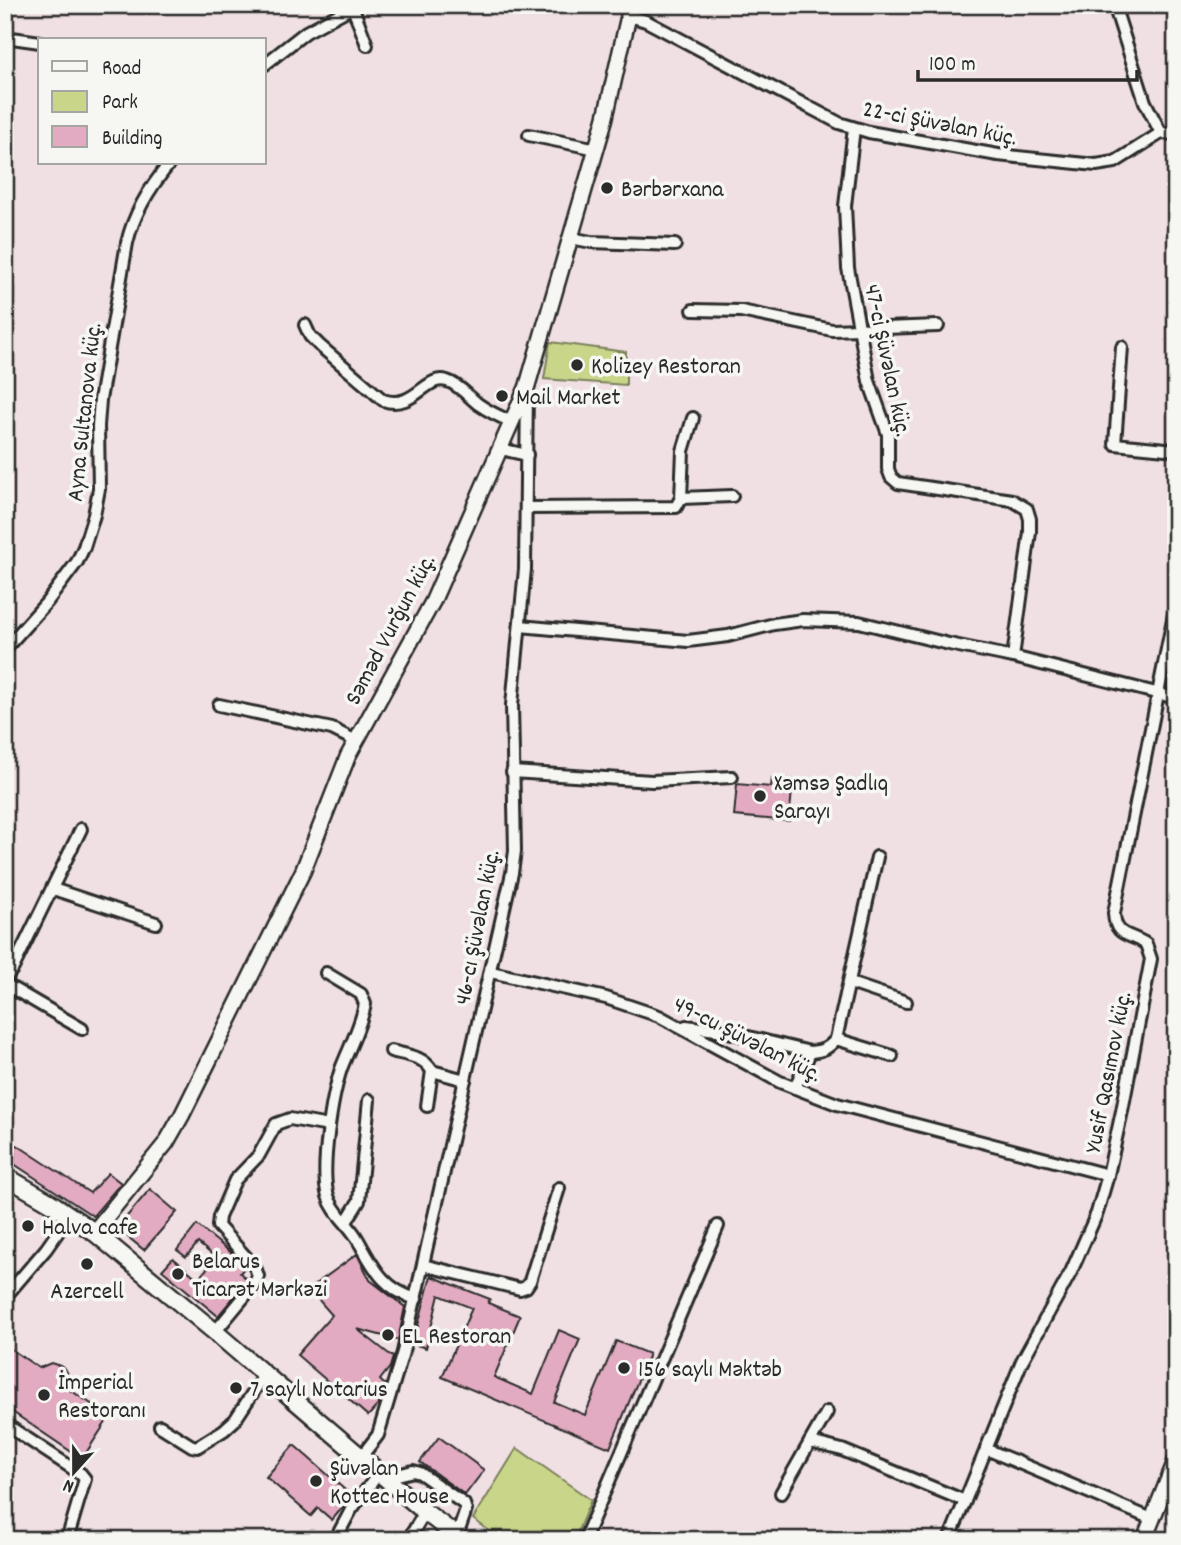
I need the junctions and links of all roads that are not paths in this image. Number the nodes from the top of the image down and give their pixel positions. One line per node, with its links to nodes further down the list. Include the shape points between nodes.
1 (1114, 5): 9 (street)
2 (354, 6): 6 (street); 7 (street, via 306,32)
3 (630, 10): 8 (street, 22-ci Şüvəlan küç.); 12 (street, Səməd Vurğun küç.)
4 (5, 37): 5 (street)
5 (38, 42)
6 (367, 45)
7 (266, 63)
8 (854, 128): 9 (street, 22-ci Şüvəlan küç., via 1026,160 1096,165 1125,157); 19 (street, 47-ci Şüvəlan küç., via 845,228)
9 (1161, 133): 10 (street)
10 (1176, 134)
11 (529, 135): 12 (street)
12 (597, 149): 14 (street, Səməd Vurğun küç.)
13 (169, 164): 32 (street, Ayna Sultanova küç., via 139,206 127,243 100,400 97,502 84,547 64,582)
14 (572, 238): 15 (street); 21 (street, Səməd Vurğun küç.)
15 (675, 246)
16 (693, 310): 19 (street, via 741,311 832,330)
17 (305, 325): 23 (street, via 318,345 383,400 402,403 446,380)
18 (938, 326): 19 (street)
19 (860, 329): 33 (street, 47-ci Şüvəlan küç., via 869,381 888,434 891,477 909,487 1012,500 1027,509 1030,532)
20 (1122, 347): 25 (street, via 1115,444)
21 (527, 387): 23 (street, Səməd Vurğun küç.); 26 (street, 46-cı Şüvəlan küç.)
22 (693, 418): 28 (street, via 683,451)
23 (512, 422): 24 (street, Səməd Vurğun küç.)
24 (501, 449): 26 (street); 37 (street, Səməd Vurğun küç., via 433,601)
25 (1176, 450)
26 (527, 455): 29 (street, 46-cı Şüvəlan küç.)
27 (732, 496): 28 (street)
28 (681, 498): 29 (street, via 672,508)
29 (526, 508): 31 (street, 46-cı Şüvəlan küç.)
30 (1176, 604): 34 (street, Yusif Qasımov küç.)
31 (520, 626): 33 (street, via 688,641 774,624 835,620 877,625); 38 (street, 46-cı Şüvəlan küç., via 513,687)
32 (5, 649)
33 (1013, 657): 34 (street)
34 (1158, 694): 35 (street); 62 (street, Yusif Qasımov küç., via 1114,914 1119,931 1146,944 1151,959)
35 (1176, 698)
36 (219, 705): 37 (street, via 332,729)
37 (356, 741): 68 (street, Səməd Vurğun küç., via 303,871 182,1115 166,1143)
38 (512, 772): 39 (street, via 652,780); 44 (street, 46-cı Şüvəlan küç., via 514,863)
39 (732, 777)
40 (81, 829): 42 (street)
41 (877, 858): 47 (street)
42 (53, 889): 43 (street); 46 (street)
43 (156, 923)
44 (491, 972): 50 (street, 49-cu Şüvəlan küç., via 606,998); 57 (street, 46-cı Şüvəlan küç.)
45 (326, 973): 61 (street, via 361,994 365,1004 336,1087)
46 (5, 979)
47 (850, 983): 49 (street); 52 (street)
48 (5, 985): 51 (street)
49 (906, 1002)
50 (680, 1026): 54 (street, via 723,1031); 58 (street, 49-cu Şüvəlan küç.)
51 (82, 1029)
52 (836, 1040): 54 (street, via 823,1051); 55 (street)
53 (391, 1051): 56 (street, via 423,1060)
54 (810, 1052): 58 (street)
55 (892, 1056)
56 (432, 1071): 57 (street); 60 (street)
57 (465, 1080): 69 (street, 46-cı Şüvəlan küç.)
58 (795, 1088): 62 (street, 49-cu Şüvəlan küç., via 836,1104)
59 (369, 1100): 66 (street, via 359,1201)
60 (427, 1105)
61 (329, 1126): 66 (street, via 328,1198); 72 (street, via 282,1120 235,1180 218,1226 258,1276)
62 (1108, 1175): 78 (street, Yusif Qasımov küç., via 1081,1253 1022,1361)
63 (5, 1176): 65 (main road)
64 (559, 1188): 69 (street, via 526,1287)
65 (69, 1215): 68 (main road); 70 (street)
66 (346, 1222): 71 (street, via 383,1280 402,1295)
67 (718, 1226): 90 (street)
68 (94, 1232): 72 (main road)
69 (423, 1265): 71 (street, 46-cı Şüvəlan küç.)
70 (5, 1297)
71 (416, 1299): 79 (street, 46-cı Şüvəlan küç., via 386,1414 378,1435)
72 (215, 1332): 73 (main road)
73 (265, 1374): 76 (street, via 235,1420 197,1447); 79 (main road)
74 (827, 1412): 77 (street)
75 (5, 1424): 87 (street, via 85,1479)
76 (160, 1426)
77 (810, 1442): 82 (street); 83 (street, via 842,1450)
78 (986, 1449): 83 (street, Yusif Qasımov küç.); 85 (street)
79 (361, 1457): 81 (main road)
80 (1176, 1460): 85 (street)
81 (383, 1476): 84 (main road); 86 (street, via 420,1473 464,1504); 88 (street, via 351,1510)
82 (781, 1493)
83 (965, 1501): 91 (street, Yusif Qasımov küç.)
84 (425, 1512): 86 (main road); 89 (street)
85 (1152, 1519): 92 (street)
86 (460, 1538)
87 (67, 1540)
88 (335, 1540)
89 (408, 1540)
90 (584, 1540)
91 (949, 1540)
92 (1144, 1540)

